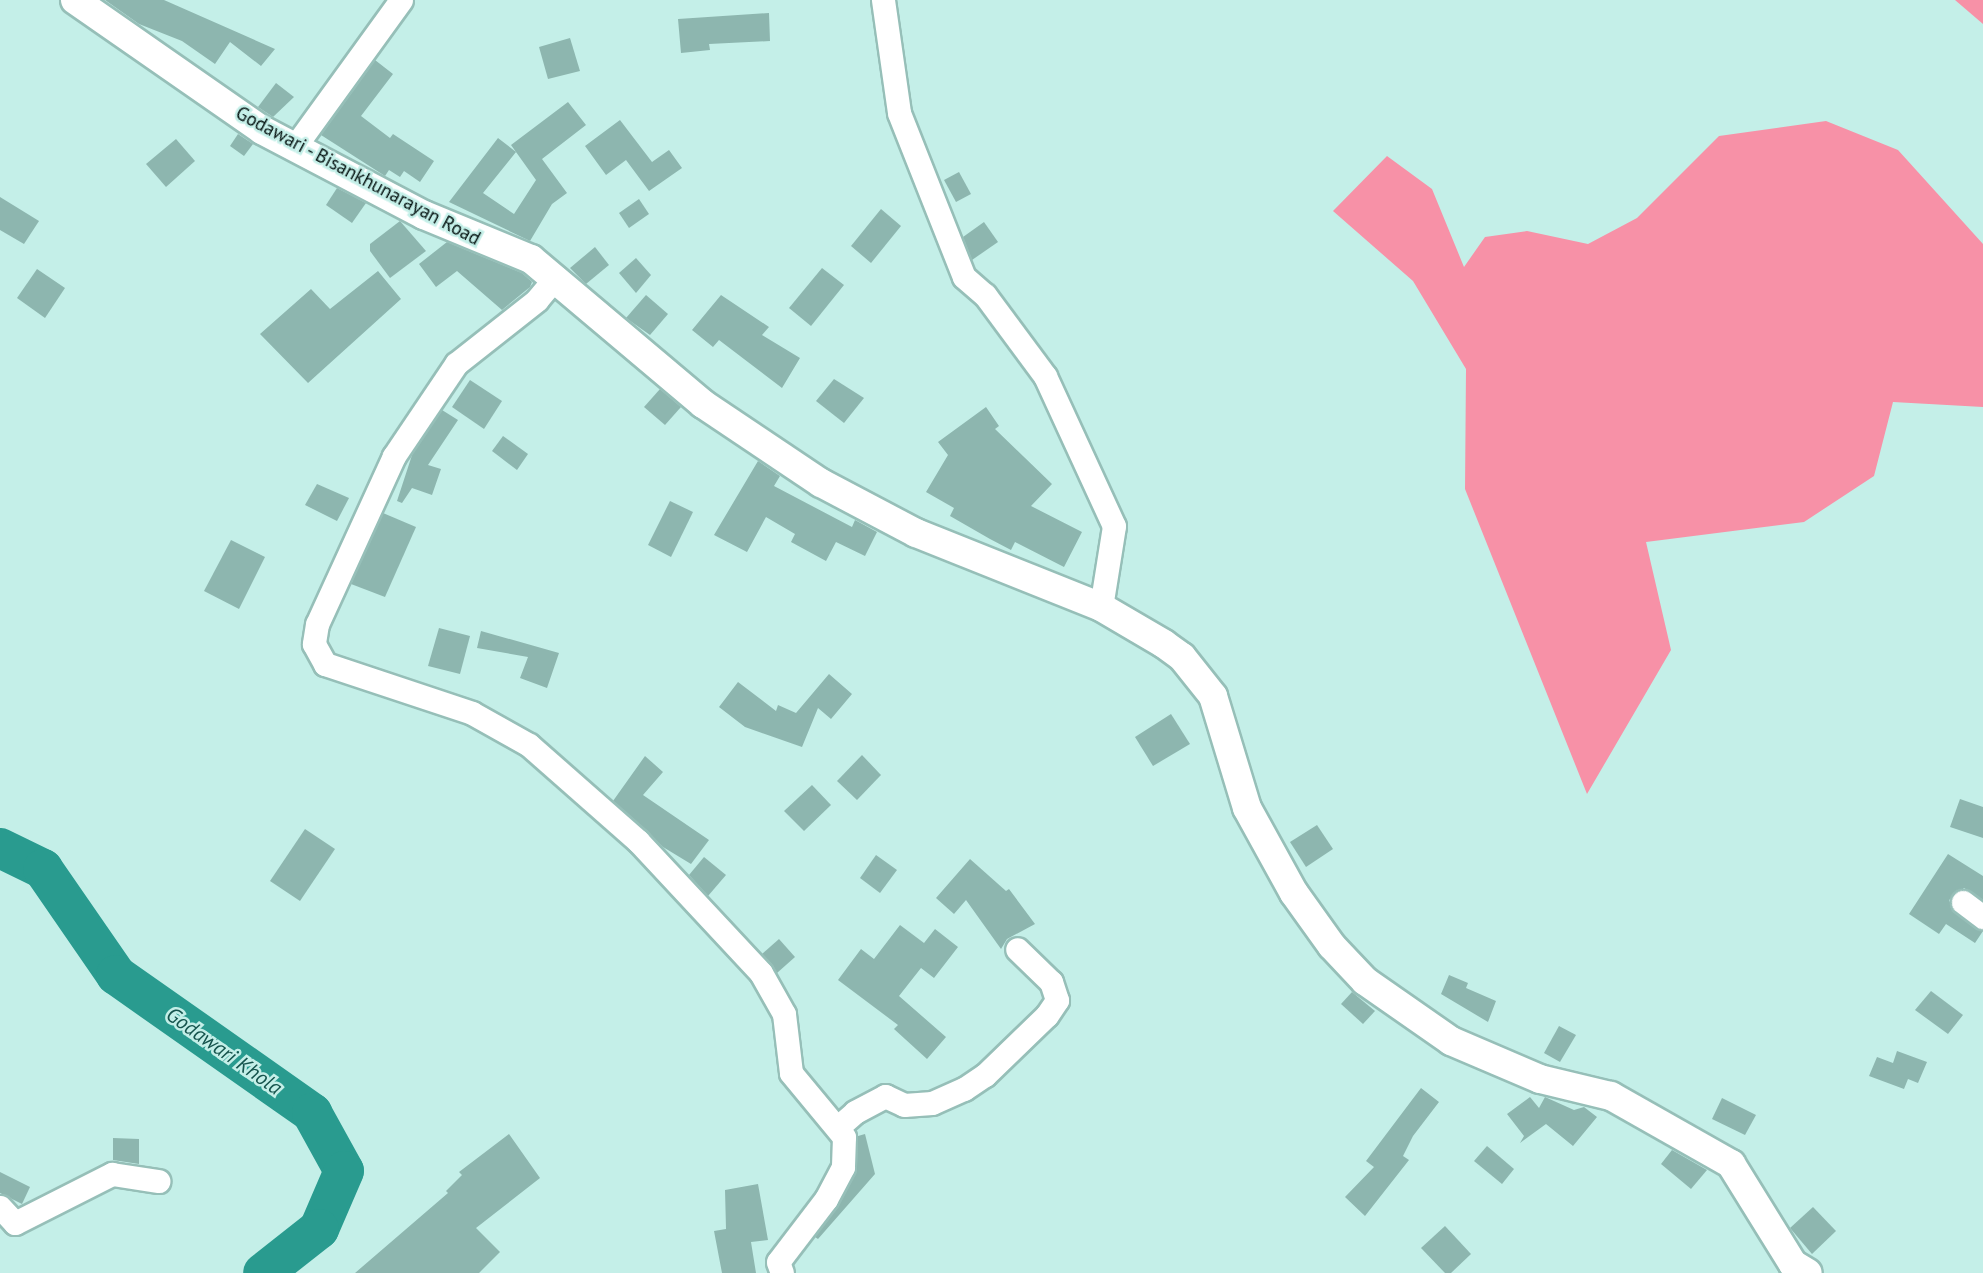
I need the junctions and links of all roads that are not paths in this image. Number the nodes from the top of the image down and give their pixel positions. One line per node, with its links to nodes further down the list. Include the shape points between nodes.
1 (75, 0): 4 (street, Godawari - Bisankhunarayan Road, via 226,107)
2 (401, 0): 4 (street)
3 (883, 0): 6 (street, via 900,113 964,277 985,295 1045,376 1114,526)
4 (296, 145): 5 (street, Godawari - Bisankhunarayan Road, via 424,215 531,259)
5 (556, 277): 6 (street, Godawari - Bisankhunarayan Road, via 702,404 821,483 916,533); 10 (street, via 537,300 456,364 394,456 317,624 314,644 325,664 348,675 472,713 529,745 590,796 761,973 784,1014 791,1073)
6 (1101, 607): 14 (street, Godawari - Bisankhunarayan Road, via 1182,657 1213,696 1247,808 1294,893 1332,946 1365,981 1451,1041 1540,1079 1611,1096 1731,1164 1793,1264)
7 (1963, 902): 8 (street)
8 (1983, 917)
9 (1017, 949): 10 (street, via 1051,982 1057,1000 1047,1015 985,1075 964,1089 932,1103 904,1105 885,1097)
10 (838, 1127): 13 (street, via 844,1138 843,1167 826,1199 778,1262)
11 (158, 1181): 12 (street, via 112,1174 15,1223)
12 (0, 1207)
13 (782, 1273)
14 (1808, 1273)

